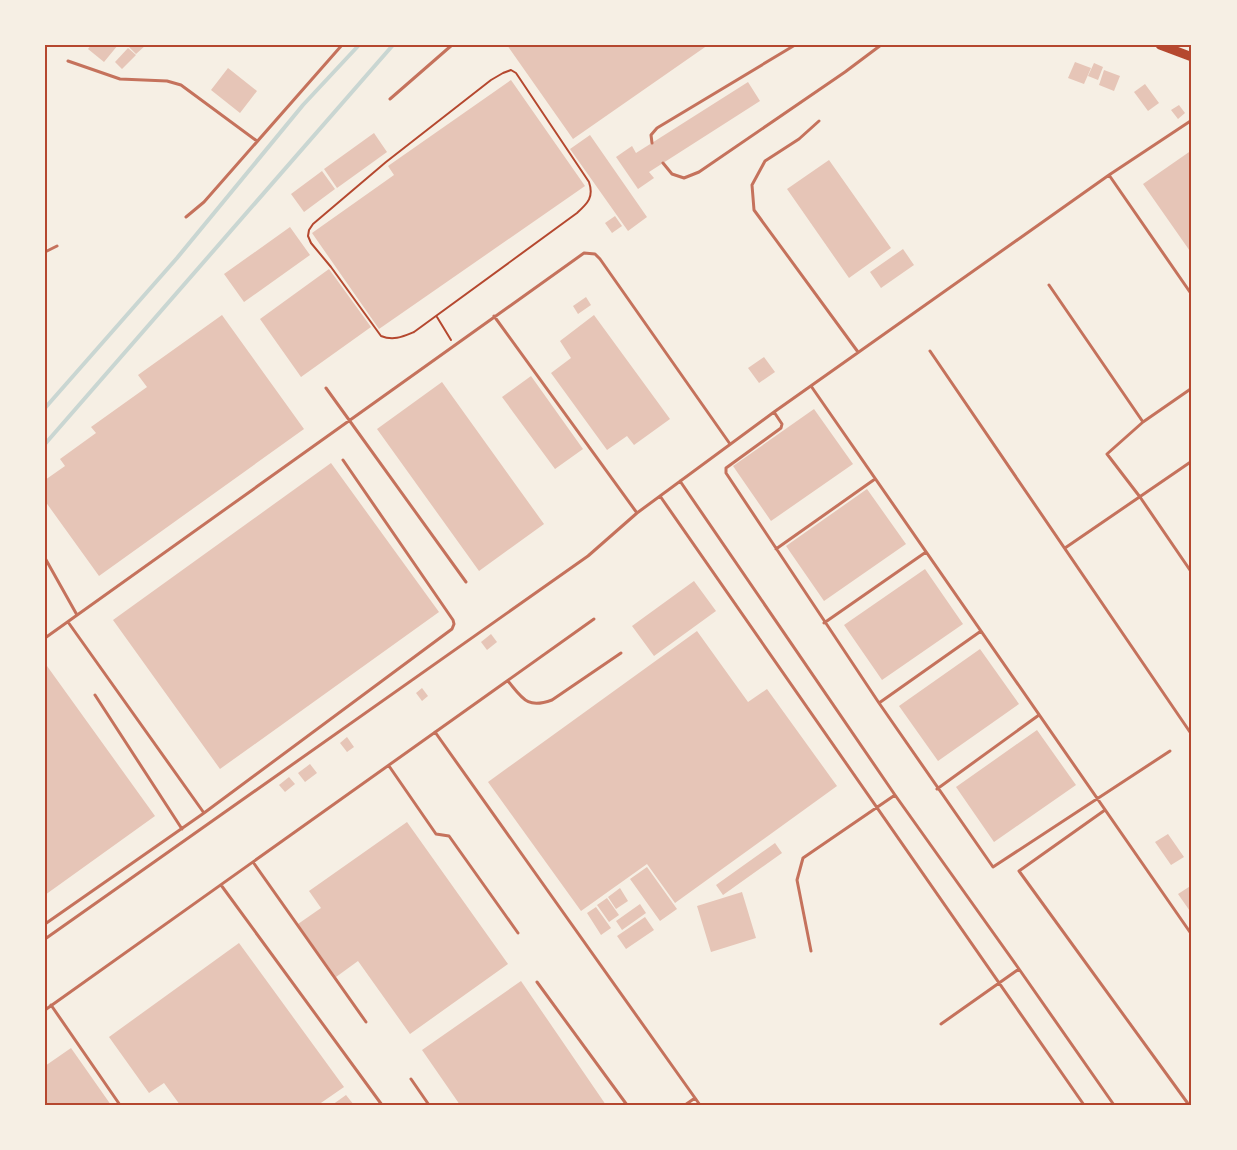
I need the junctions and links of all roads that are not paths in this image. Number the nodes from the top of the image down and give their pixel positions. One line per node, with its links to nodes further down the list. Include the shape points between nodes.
1 (342, 45): 11 (lane)
2 (452, 45): 8 (lane)
3 (795, 45): 12 (lane, via 657,128 651,135)
4 (881, 45): 13 (lane, via 699,172 684,178 672,174)
5 (1160, 45): 6 (highway)
6 (1192, 57)
7 (68, 60): 11 (lane, via 120,78 181,85)
8 (390, 99)
9 (1192, 120): 14 (lane)
10 (819, 121): 22 (lane, via 765,161 752,185 754,210)
11 (257, 141): 15 (lane)
12 (652, 143)
13 (663, 163)
14 (1109, 175): 19 (lane); 22 (lane)
15 (186, 217)
16 (57, 246): 17 (lane)
17 (45, 252)
18 (1049, 285): 28 (lane)
19 (1192, 295)
20 (494, 316): 27 (lane); 29 (lane, via 584,253 595,254); 36 (lane)
21 (930, 351): 37 (lane)
22 (858, 352): 23 (lane)
23 (811, 386): 26 (lane); 32 (lane)
24 (326, 388): 27 (lane)
25 (1192, 388): 28 (lane)
26 (774, 412): 29 (lane); 38 (lane, via 781,428 726,468 726,473)
27 (349, 420): 42 (lane); 43 (lane)
28 (1143, 422): 35 (lane, via 1107,454)
29 (730, 444): 33 (lane)
30 (344, 460): 63 (lane, via 454,624)
31 (1192, 461): 35 (lane)
32 (875, 479): 38 (lane); 39 (lane)
33 (680, 481): 34 (lane); 59 (lane)
34 (660, 496): 36 (lane); 61 (lane)
35 (1140, 497): 37 (lane); 41 (lane)
36 (636, 513): 70 (lane, via 588,556)
37 (1064, 548): 55 (lane)
38 (776, 549): 46 (lane)
39 (926, 552): 46 (lane); 47 (lane)
40 (45, 558): 43 (lane)
41 (1192, 573)
42 (466, 582)
43 (77, 615): 45 (lane)
44 (594, 619): 50 (lane)
45 (68, 622): 48 (lane); 63 (lane)
46 (824, 623): 52 (lane)
47 (981, 631): 52 (lane); 53 (lane)
48 (45, 638)
49 (621, 653): 50 (lane, via 541,704 526,701)
50 (508, 681): 54 (lane)
51 (94, 695): 64 (lane)
52 (879, 703): 58 (lane)
53 (1039, 715): 58 (lane); 60 (lane)
54 (435, 732): 57 (lane); 80 (lane)
55 (1192, 735)
56 (1170, 752): 60 (lane)
57 (389, 766): 65 (lane); 68 (lane, via 436,834 448,836)
58 (937, 789): 60 (lane, via 993,867)
59 (895, 795): 61 (lane); 72 (lane)
60 (1097, 798): 62 (lane)
61 (876, 807): 71 (lane, via 804,858 797,880); 74 (lane)
62 (1105, 810): 69 (lane); 89 (lane, via 1018,871)
63 (204, 813): 64 (lane)
64 (182, 829): 67 (lane)
65 (252, 862): 66 (lane); 77 (lane)
66 (221, 885): 75 (lane); 82 (lane)
67 (45, 924)
68 (518, 933)
69 (1192, 935)
70 (45, 939)
71 (811, 951)
72 (1019, 969): 74 (lane); 88 (lane)
73 (537, 982): 84 (lane)
74 (999, 983): 78 (lane); 87 (lane)
75 (51, 1005): 76 (lane); 81 (lane)
76 (45, 1010)
77 (366, 1022)
78 (941, 1024)
79 (411, 1079): 83 (lane)
80 (695, 1098): 85 (lane); 86 (lane)
81 (120, 1105)
82 (382, 1105)
83 (429, 1105)
84 (627, 1105)
85 (685, 1105)
86 (700, 1105)
87 (1084, 1105)
88 (1114, 1105)
89 (1189, 1105)

